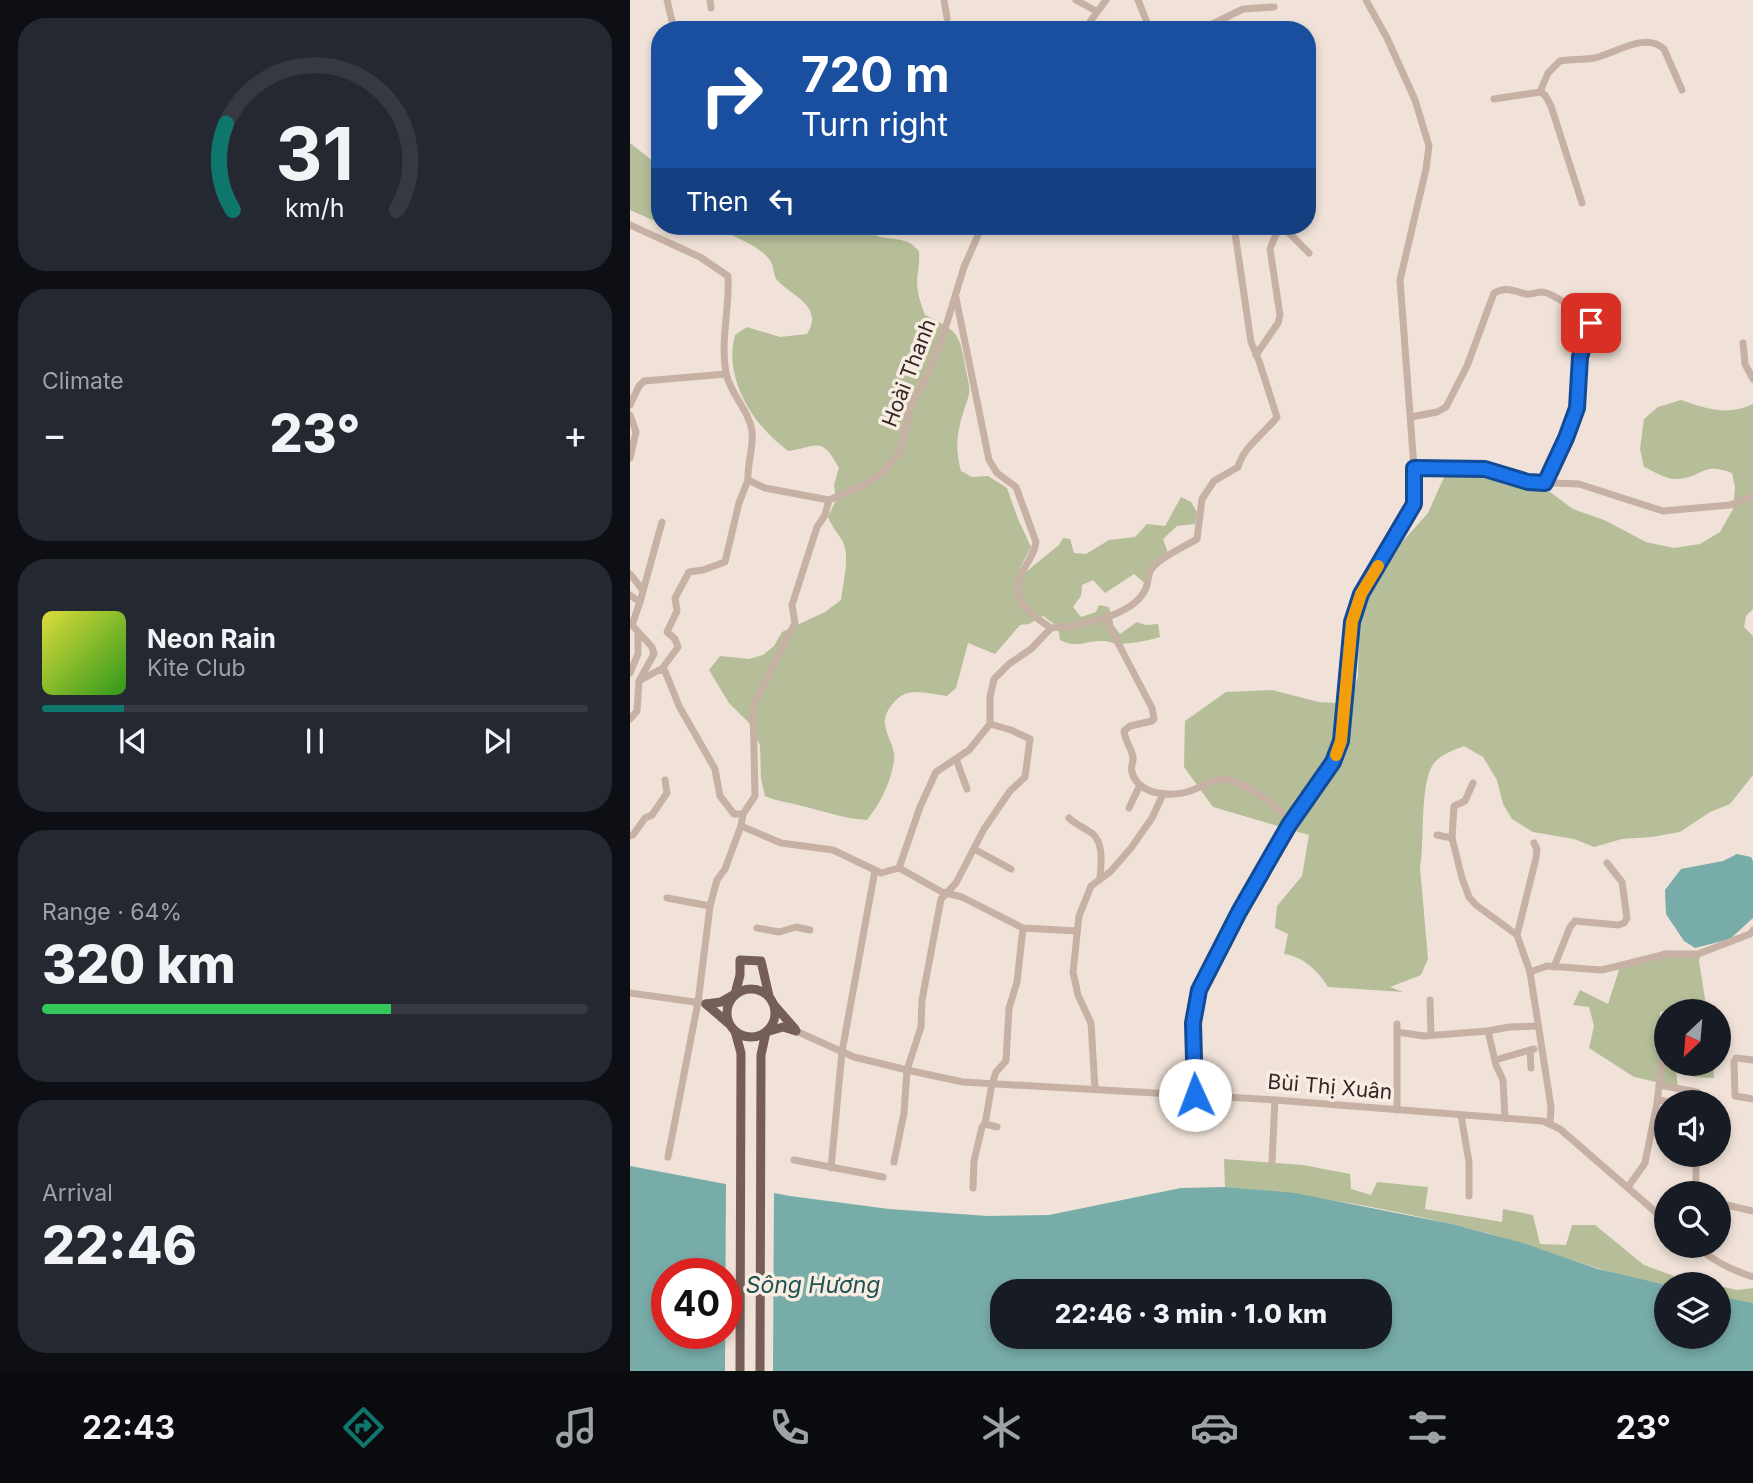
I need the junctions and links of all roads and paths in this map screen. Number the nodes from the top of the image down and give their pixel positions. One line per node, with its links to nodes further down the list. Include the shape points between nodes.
1 (667, 0): 10 (street)
2 (944, 0): 9 (street)
3 (1076, 0): 8 (street)
4 (1106, 0): 8 (street)
5 (1138, 0): 12 (street)
6 (1366, 0): 35 (street, via 1415,100 1429,146 1400,280)
7 (1275, 7): 13 (street, via 1243,9)
8 (1096, 11): 11 (street)
9 (947, 18)
10 (672, 21)
11 (1090, 21)
12 (1146, 21)
13 (1218, 21)
14 (1682, 90): 15 (street, via 1662,46 1644,42 1596,58 1560,61)
15 (1540, 92): 16 (street); 17 (street, via 1551,106)
16 (1494, 99)
17 (1582, 203)
18 (630, 225): 19 (street)
19 (651, 235)
20 (652, 235): 31 (street, via 728,276 723,333)
21 (978, 235): 26 (street, Hoài Thanh)
22 (1235, 235): 30 (street)
23 (1276, 235): 30 (street, via 1270,249 1280,315)
24 (1292, 235): 25 (street)
25 (1310, 253)
26 (956, 298): 41 (street, Hoài Thanh, via 910,408 900,452 866,484); 48 (street, via 989,460 997,473 1016,487 1035,539 1035,550 1018,578 1019,597 1024,608)
27 (1592, 326): 29 (street); 35 (street, via 1546,293 1499,290 1491,297 1467,366 1446,407); 39 (street, via 1580,357 1577,408)
28 (1743, 343): 32 (street, via 1745,364)
29 (1613, 348)
30 (1256, 355): 47 (street, via 1277,417 1241,456 1238,467 1213,481 1202,499 1197,539 1156,564 1146,589 1131,605)
31 (726, 374): 33 (street, via 644,381); 38 (street, via 752,431)
32 (1753, 379)
33 (630, 405)
34 (630, 415): 36 (street, via 635,432)
35 (1411, 417): 37 (street)
36 (630, 458)
37 (1414, 468): 39 (street, via 1485,469); 64 (street, via 1414,504 1361,594 1352,622 1341,741 1333,762)
38 (748, 480): 41 (street, via 765,488); 50 (street, via 725,562 689,572 675,598 677,611 667,632 678,647)
39 (1545, 483): 40 (street, via 1578,484 1670,512 1730,505)
40 (1753, 496)
41 (829, 500): 62 (street, via 794,595 794,623 754,707 755,796)
42 (663, 522): 44 (street)
43 (630, 574): 44 (street)
44 (642, 589): 46 (street)
45 (630, 595): 46 (street)
46 (640, 602): 49 (street, via 632,625)
47 (1105, 618): 48 (street); 58 (street, via 1154,717 1124,731 1133,758 1131,771)
48 (1051, 628): 54 (street, via 994,679)
49 (638, 633): 51 (street, via 638,654); 52 (street, via 654,654)
50 (662, 670): 52 (street); 62 (street, via 715,769 720,796 734,814)
51 (630, 673)
52 (639, 681): 53 (street, via 637,711)
53 (630, 719)
54 (990, 724): 55 (street); 70 (street, via 1028,738 1029,760 1025,776 1010,791)
55 (957, 759): 59 (street); 72 (street, via 934,776)
56 (665, 779): 67 (street, via 667,793)
57 (1473, 783): 68 (street, via 1465,801 1454,806)
58 (1139, 785): 60 (street); 61 (street)
59 (967, 789)
60 (1163, 794): 64 (street, via 1184,793 1225,779 1259,795); 75 (street, via 1131,848)
61 (1129, 808)
62 (743, 814): 65 (street)
63 (1069, 818): 75 (street, via 1097,841)
64 (1292, 822): 111 (street, via 1199,990 1193,1023)
65 (741, 826): 74 (street, via 781,843 833,850); 78 (street)
66 (1437, 835): 68 (street)
67 (630, 836)
68 (1452, 838): 84 (street, via 1469,897)
69 (1534, 844): 84 (street, via 1536,859)
70 (974, 849): 73 (street); 76 (street)
71 (1607, 863): 85 (street, via 1622,881 1627,918 1610,926 1575,921)
72 (899, 868): 74 (street); 76 (street)
73 (1011, 869)
74 (875, 870): 100 (street)
75 (1100, 878): 83 (street, via 1089,890)
76 (947, 894): 80 (street); 104 (street, via 941,899 922,1000 922,1027)
77 (667, 898): 78 (street)
78 (710, 905): 91 (street)
79 (757, 928): 81 (street)
80 (1023, 928): 83 (street); 106 (street, via 1009,1008 1006,1061)
81 (810, 930)
82 (1753, 930): 85 (street, via 1698,954 1667,954 1602,970)
83 (1077, 931): 108 (street, via 1073,972 1091,1023)
84 (1517, 935): 86 (street)
85 (1554, 967): 86 (street)
86 (1530, 972): 92 (street)
87 (630, 993): 91 (street)
88 (735, 994): 90 (main road, via 757,989); 90 (main road, via 740,960 761,961); 91 (main road, via 721,1002); 93 (main road, via 727,1009)
89 (1430, 1000): 97 (street)
90 (772, 1001): 94 (main road); 96 (main road, via 774,1019)
91 (702, 1003): 93 (main road); 124 (street)
92 (1538, 1026): 95 (street); 98 (street)
93 (732, 1028): 96 (main road, via 750,1037); 122 (main road, via 741,1052)
94 (796, 1031): 96 (main road, via 783,1027); 100 (street, Bùi Thị Xuân)
95 (1488, 1031): 97 (street); 101 (street)
96 (766, 1032): 123 (main road, via 761,1055)
97 (1431, 1035): 114 (street, via 1397,1028)
98 (1541, 1048): 99 (street); 118 (street)
99 (1530, 1050): 101 (street); 103 (street)
100 (842, 1052): 104 (street, Bùi Thị Xuân); 128 (street)
101 (1495, 1060): 116 (street, via 1503,1080)
102 (1753, 1060): 112 (street, via 1735,1060 1735,1096)
103 (1531, 1068)
104 (906, 1070): 106 (street, Bùi Thị Xuân); 127 (street, via 904,1113)
105 (1660, 1076): 107 (street)
106 (992, 1084): 108 (street, Bùi Thị Xuân); 119 (street)
107 (1659, 1085): 109 (street); 110 (street)
108 (1095, 1089): 111 (street, Bùi Thị Xuân)
109 (1659, 1090)
110 (1686, 1090)
111 (1195, 1095): 113 (street, Bùi Thị Xuân)
112 (1753, 1099)
113 (1275, 1100): 114 (street, Bùi Thị Xuân); 126 (street)
114 (1397, 1110): 115 (street, Bùi Thị Xuân)
115 (1461, 1115): 116 (street, Bùi Thị Xuân); 132 (street)
116 (1505, 1118): 118 (street, Bùi Thị Xuân)
117 (1654, 1121): 120 (street)
118 (1550, 1122): 130 (street)
119 (985, 1124): 121 (street); 131 (street, via 974,1161)
120 (1653, 1126): 130 (street, via 1643,1167)
121 (997, 1127)
122 (738, 1135): 138 (main road); 139 (main road)
123 (764, 1138): 140 (main road); 141 (main road)
124 (668, 1157)
125 (794, 1160): 128 (street)
126 (1272, 1161)
127 (894, 1162)
128 (831, 1168): 129 (street)
129 (883, 1177)
130 (1628, 1187): 134 (street)
131 (973, 1188)
132 (1469, 1196)
133 (1731, 1206): 135 (street)
134 (1654, 1207)
135 (1753, 1211)
136 (1711, 1258): 137 (street)
137 (1753, 1277)
138 (734, 1371)
139 (740, 1371)
140 (760, 1371)
141 (765, 1371)

